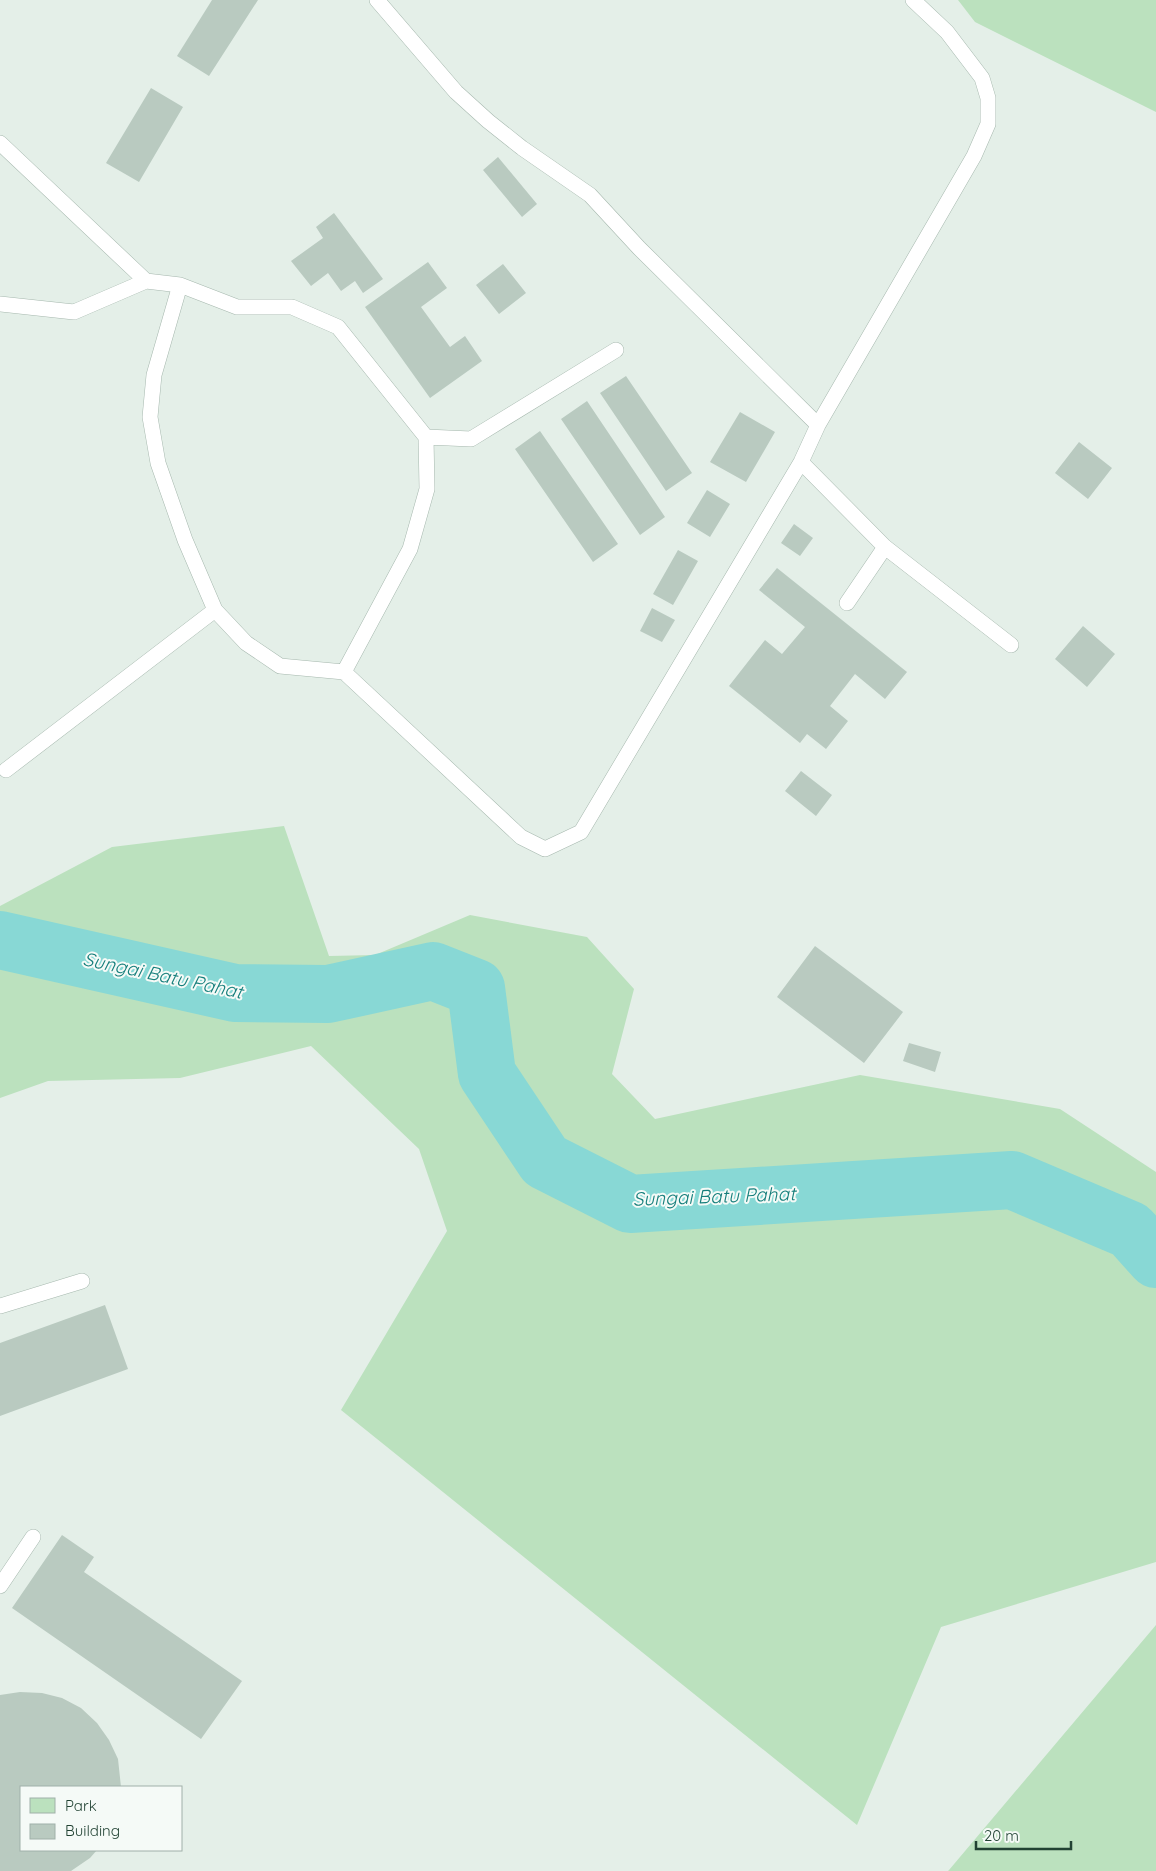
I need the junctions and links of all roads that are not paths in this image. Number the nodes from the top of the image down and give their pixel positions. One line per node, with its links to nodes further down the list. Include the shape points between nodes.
1 (377, 0): 8 (lane, via 456,92 522,148 590,195 639,248)
2 (913, 0): 8 (lane, via 947,32 982,78 988,98 988,124 974,156)
3 (0, 143): 4 (lane)
4 (146, 281): 5 (lane); 6 (lane, via 74,312)
5 (180, 285): 9 (lane, via 237,307 292,307 338,327); 13 (lane, via 154,375 150,416 158,463 185,540)
6 (0, 304)
7 (616, 350): 9 (lane, via 471,439)
8 (818, 425): 10 (lane)
9 (426, 437): 15 (lane, via 427,489 410,549)
10 (800, 462): 11 (lane); 15 (lane, via 581,832 545,849 521,837)
11 (885, 547): 12 (lane); 14 (lane)
12 (847, 603)
13 (215, 610): 15 (lane, via 246,643 280,666); 16 (lane)
14 (1011, 645)
15 (344, 672)
16 (6, 770)
17 (82, 1281): 18 (lane)
18 (0, 1306)
19 (33, 1537): 20 (lane)
20 (0, 1586)

